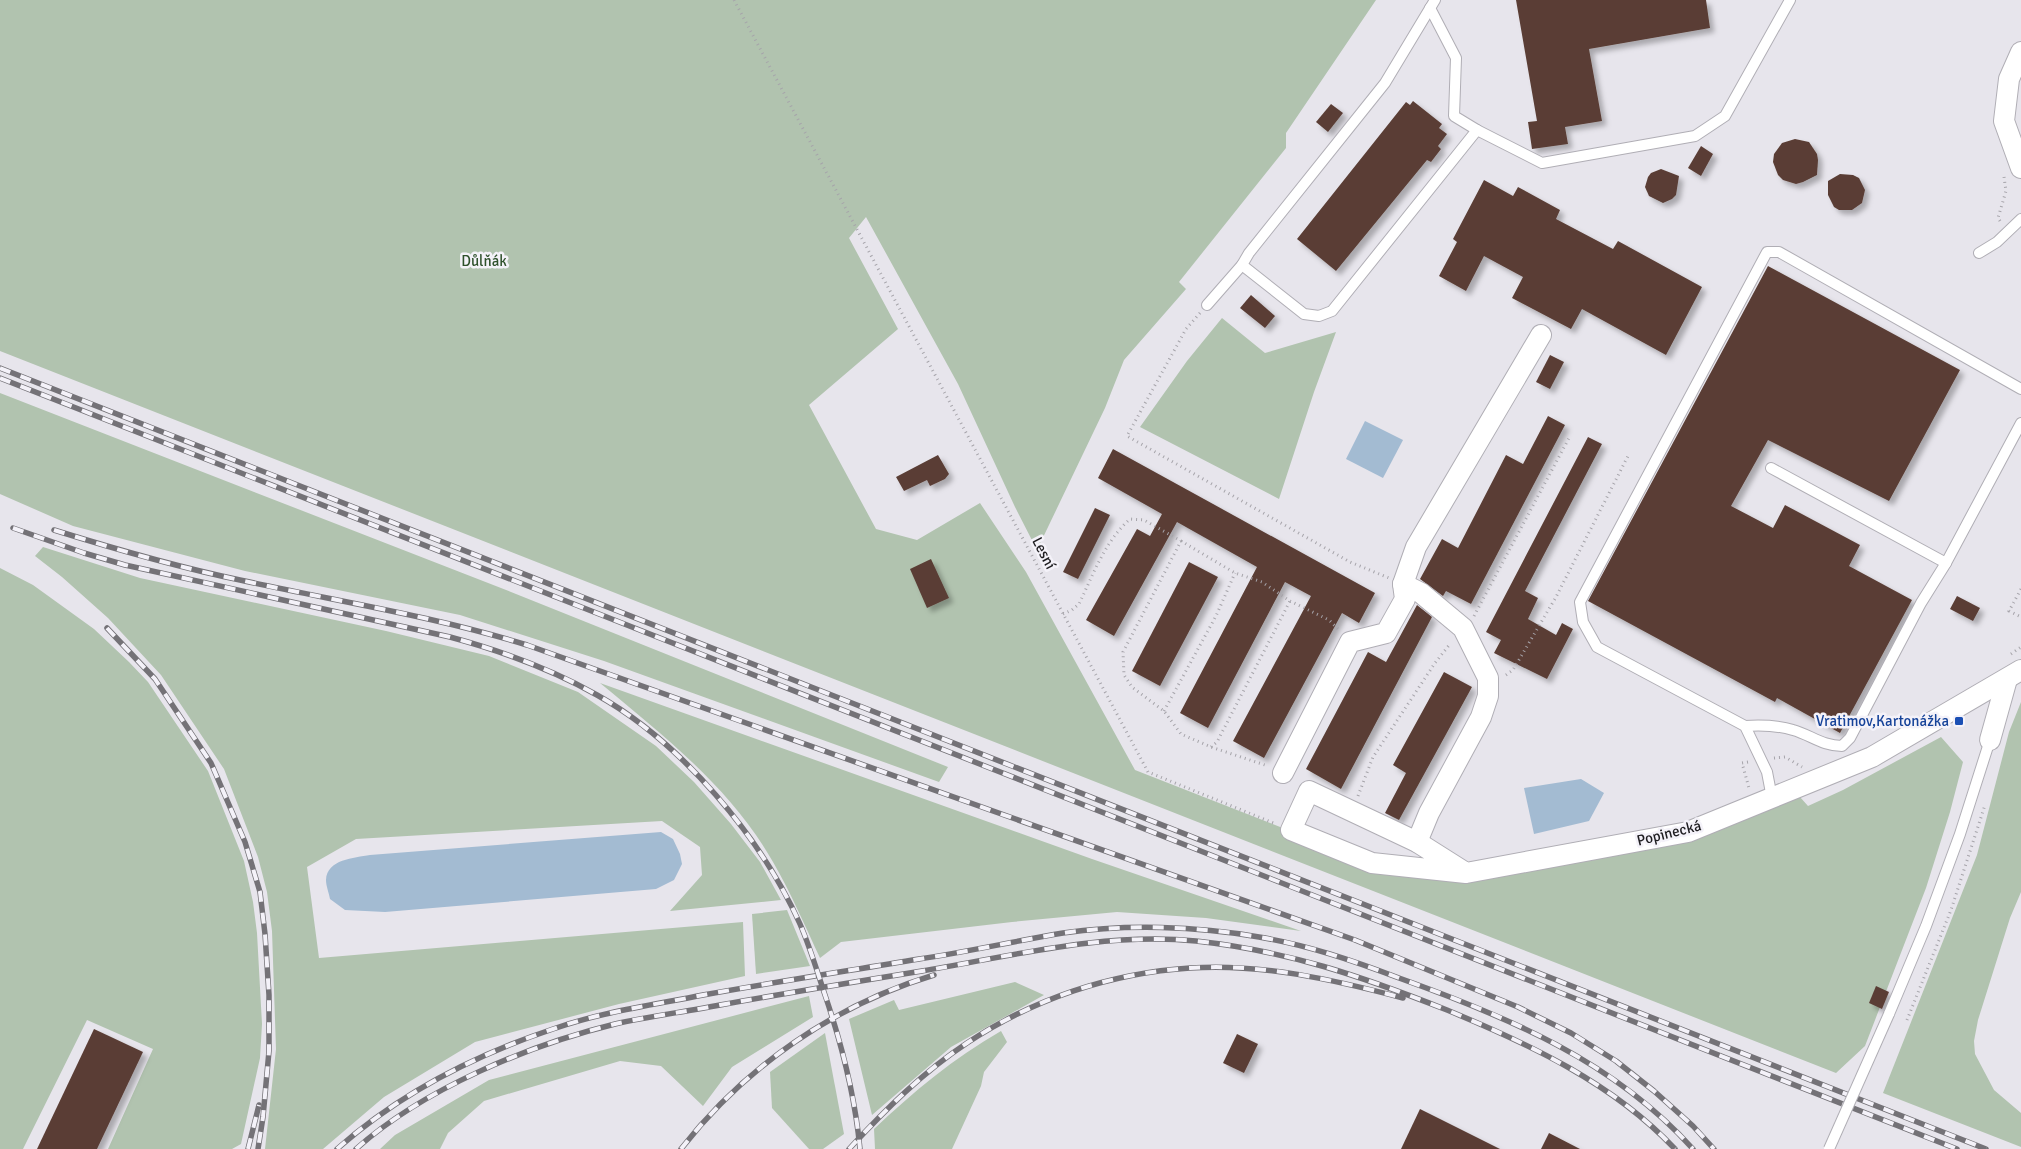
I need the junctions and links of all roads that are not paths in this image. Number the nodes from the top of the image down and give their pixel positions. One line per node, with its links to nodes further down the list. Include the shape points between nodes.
1 (1790, 0): 4 (lane, via 1725,116 1695,136 1542,163)
2 (1433, 4): 4 (lane, via 1456,58 1454,116); 8 (lane, via 1385,83 1249,252)
3 (2021, 52): 5 (street, via 2009,79 2004,121)
4 (1477, 130): 8 (lane, via 1332,311 1318,316 1304,314)
5 (2019, 155)
6 (2021, 218): 7 (lane, via 1997,242)
7 (1979, 253)
8 (1242, 265): 9 (lane)
9 (1207, 305)
10 (1541, 335): 15 (street, via 1416,547)
11 (2021, 389): 17 (lane, via 1779,252 1767,252 1580,602 1583,622 1597,647)
12 (2021, 424): 14 (lane)
13 (1771, 468): 14 (lane)
14 (1946, 563): 17 (lane, via 1921,603 1850,738 1842,746 1829,746 1794,730 1772,725)
15 (1403, 584): 19 (street, via 1405,599 1386,633 1350,642); 21 (street, via 1421,593 1463,628 1488,678 1488,696 1481,717)
16 (2014, 674): 18 (street); 20 (street, Popinecká, via 1872,757)
17 (1745, 726): 20 (lane, via 1767,772)
18 (1990, 740): 23 (lane, bridge, via 1926,926)
19 (1284, 773)
20 (1772, 798): 22 (street, Popinecká, via 1688,832)
21 (1417, 842): 22 (street); 22 (street, Popinecká, via 1309,791 1291,830 1372,863)
22 (1466, 873)
23 (1829, 1149)

